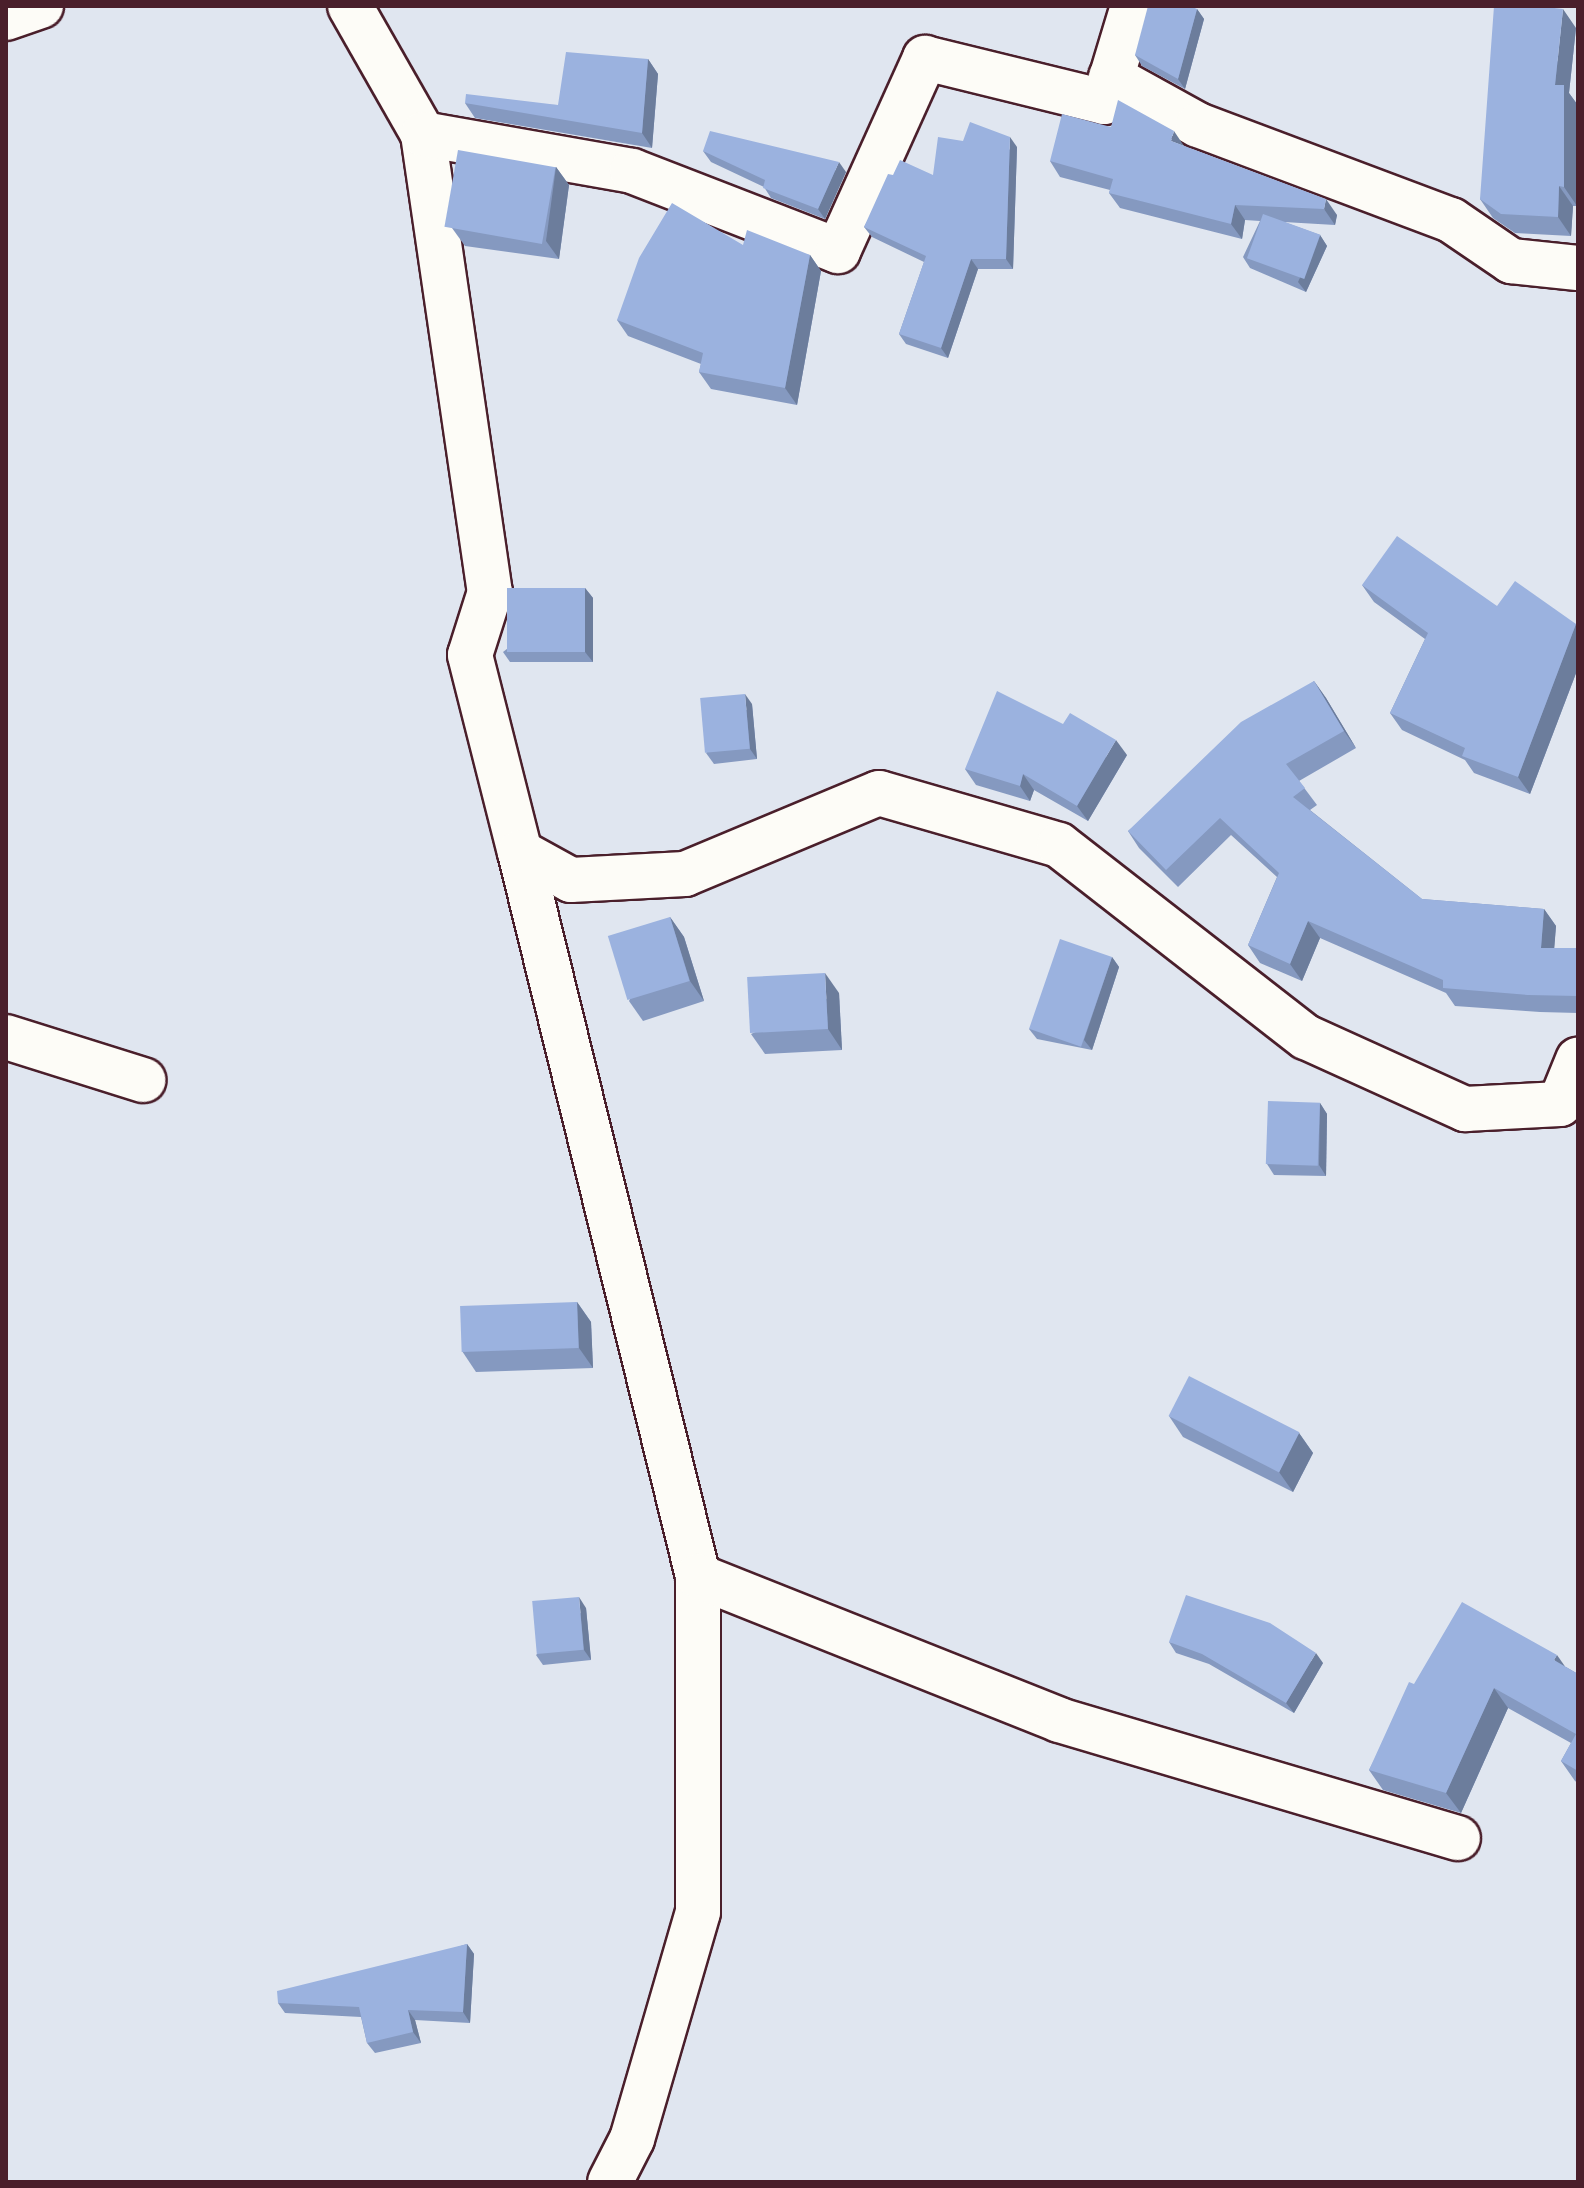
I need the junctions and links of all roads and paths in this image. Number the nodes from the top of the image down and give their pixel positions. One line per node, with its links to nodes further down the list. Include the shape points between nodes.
1 (41, 6): 4 (street)
2 (350, 6): 6 (street)
3 (1133, 6): 5 (street)
4 (6, 18)
5 (1111, 77): 6 (street, via 1104,102 925,58 838,251 632,171); 7 (street, via 1198,125 1451,220 1511,261)
6 (423, 134): 8 (street, via 490,592 470,655)
7 (1578, 268)
8 (520, 852): 12 (street, via 571,880 685,874 879,793 1059,845 1306,1037 1465,1109); 13 (street)
9 (6, 1037): 11 (street)
10 (1578, 1060): 12 (street)
11 (143, 1080)
12 (1569, 1111)
13 (698, 1576): 14 (street, via 1059,1720); 15 (street, via 698,1912 632,2139)
14 (1458, 1838)
15 (610, 2182)

